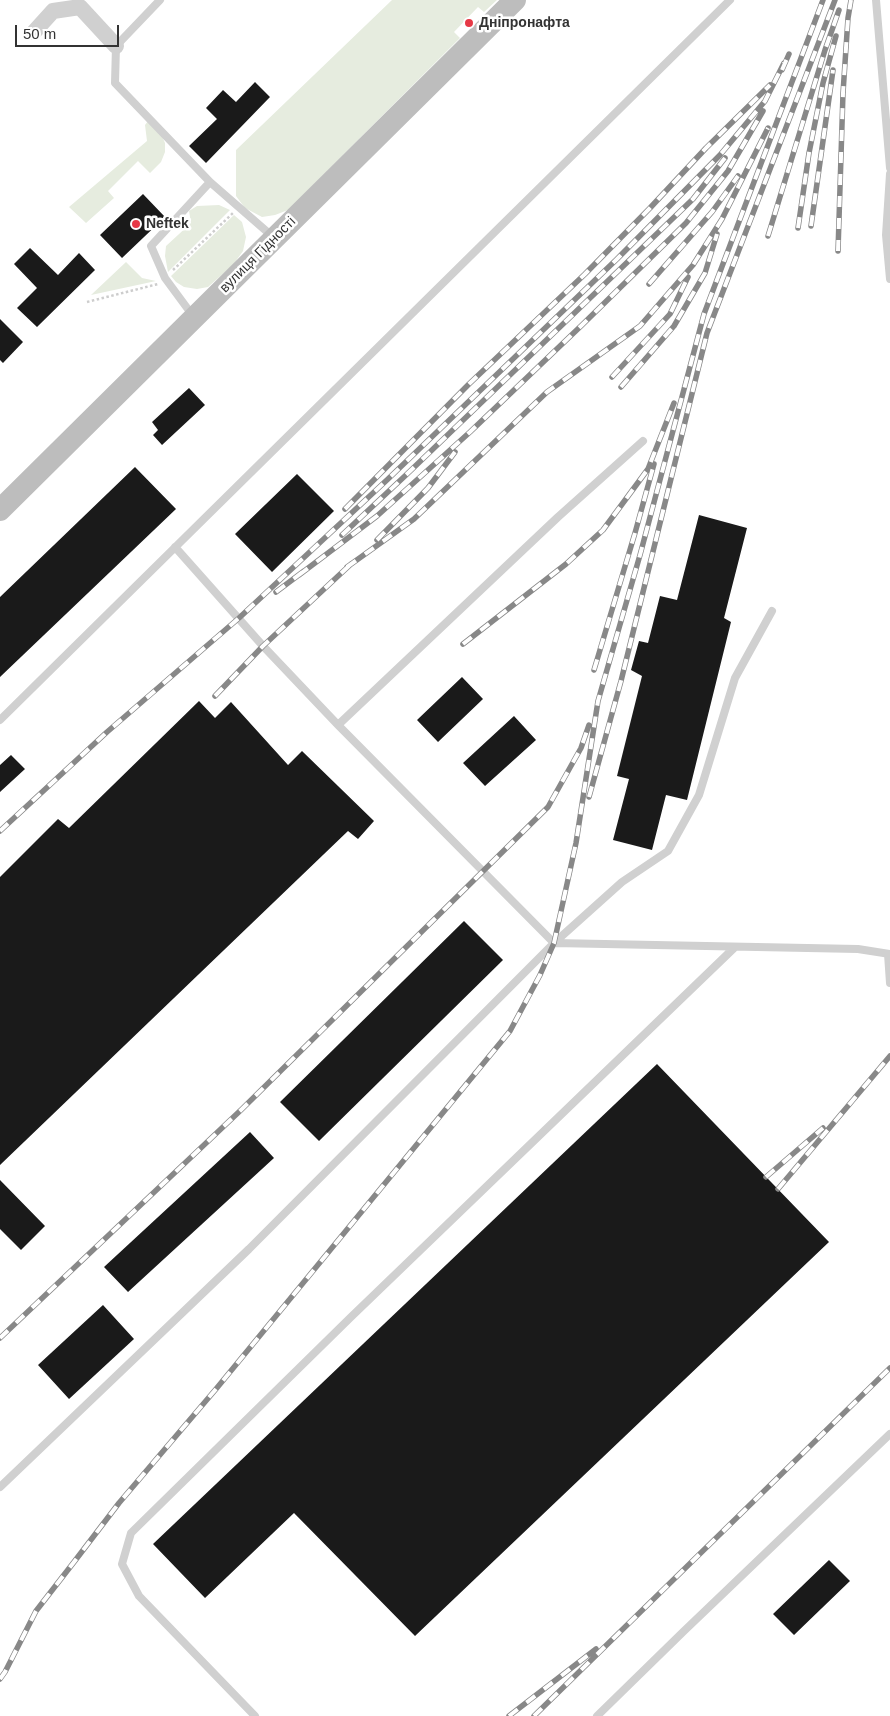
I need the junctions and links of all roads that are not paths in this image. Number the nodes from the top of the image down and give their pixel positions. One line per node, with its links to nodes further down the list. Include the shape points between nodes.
1 (160, 0): 7 (lane)
2 (515, 0): 11 (main road, вулиця Гідності)
3 (730, 0): 16 (lane)
4 (876, 0): 8 (lane)
5 (85, 4): 6 (street, via 54,11); 7 (street)
6 (34, 32)
7 (116, 46): 10 (lane, via 115,83)
8 (890, 168)
9 (890, 174): 12 (lane, via 886,235)
10 (210, 182): 11 (lane); 13 (lane, via 151,246 165,278)
11 (275, 238): 13 (main road, вулиця Гідності)
12 (890, 279)
13 (194, 318): 15 (main road, вулиця Гідності)
14 (643, 441): 19 (lane)
15 (0, 510)
16 (175, 547): 18 (lane); 19 (lane)
17 (772, 611): 20 (lane, via 735,678 700,795 668,851 622,882)
18 (0, 720)
19 (338, 725): 20 (lane)
20 (554, 944): 21 (lane); 25 (lane, via 249,1249)
21 (734, 948): 22 (lane, via 858,949); 26 (lane, via 131,1534 122,1564 139,1596)
22 (889, 954): 23 (lane)
23 (890, 983)
24 (890, 1434): 27 (lane)
25 (0, 1487)
26 (254, 1716)
27 (597, 1716)

